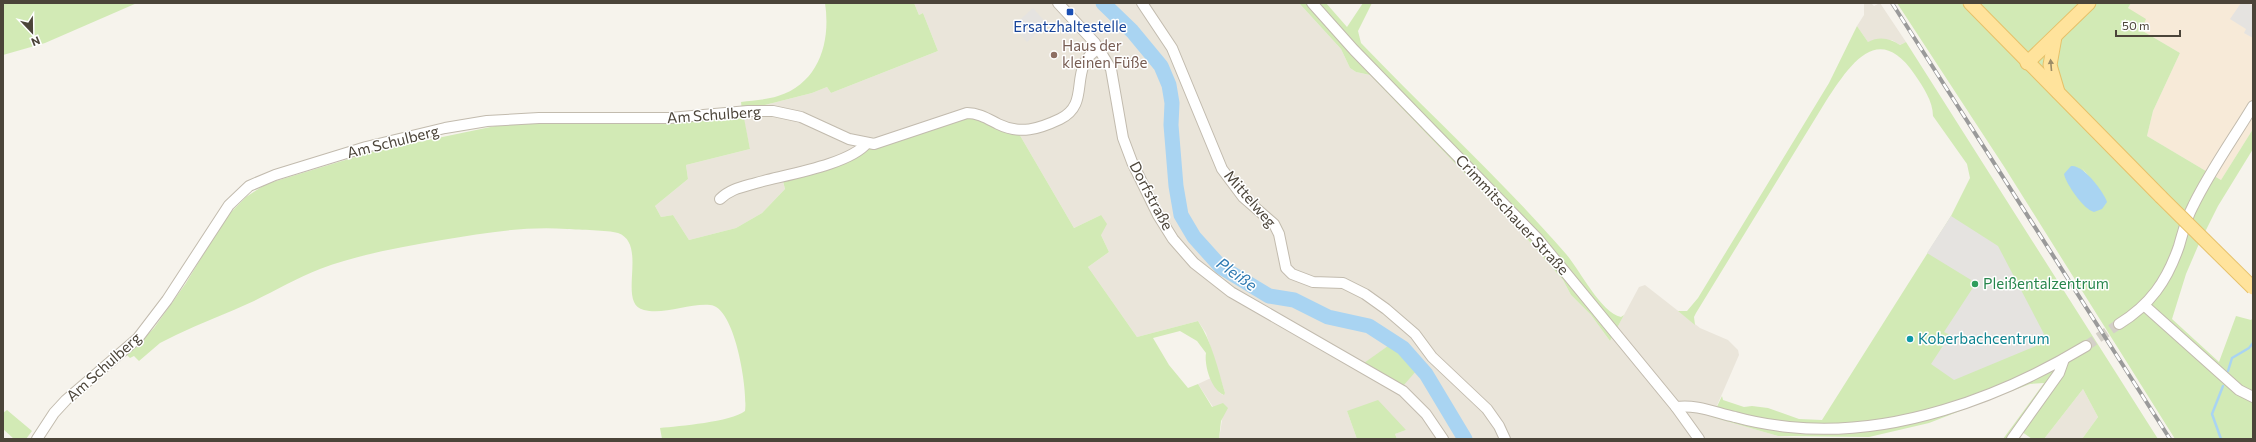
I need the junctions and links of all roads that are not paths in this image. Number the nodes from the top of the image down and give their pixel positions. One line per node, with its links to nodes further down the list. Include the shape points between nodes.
1 (1058, 3): 7 (street, Dorfstraße)
2 (1142, 3): 22 (street, Mittelweg, via 1172,48 1222,169 1243,197 1274,224 1279,234 1286,268 1292,274 1313,282 1343,283 1386,309 1487,409)
3 (1312, 3): 19 (street, Crimmitschauer Straße, via 1354,50 1538,239)
4 (1970, 3): 8 (main road)
5 (2089, 3): 6 (main road)
6 (2055, 37): 8 (main road); 9 (main road, one-way to 6, via 2050,65)
7 (1099, 48): 11 (street, Am Schulberg, via 1090,54 1083,65 1075,108 1044,126 1018,131 980,115 963,113 881,142); 21 (street, Dorfstraße, via 1111,69 1123,138 1132,162 1158,215 1173,239 1194,263 1231,292 1403,391 1426,414)
8 (2027, 63): 9 (main road)
9 (2058, 94): 13 (main road, bridge)
10 (2253, 106): 14 (street, via 2193,205 2183,226 2170,271 2157,292)
11 (867, 144): 12 (street, Am Schulberg, via 858,152 821,166 733,189); 20 (street, Am Schulberg, via 849,139 801,117 773,111 670,118 501,120 445,128 366,147 275,174 249,186 234,199 159,312 138,338 66,400)
12 (720, 200)
13 (2253, 288)
14 (2144, 306): 15 (street); 18 (street, via 2239,390)
15 (2119, 324)
16 (2086, 346): 17 (street)
17 (2064, 359): 19 (street, via 2014,384 1961,404 1913,417 1859,426 1790,427 1737,418 1695,406); 24 (street, via 2059,373)
18 (2253, 397)
19 (1676, 407): 23 (street, Crimmitschauer Straße)
20 (37, 439)
21 (1443, 439)
22 (1505, 439)
23 (1699, 439)
24 (2012, 439)

